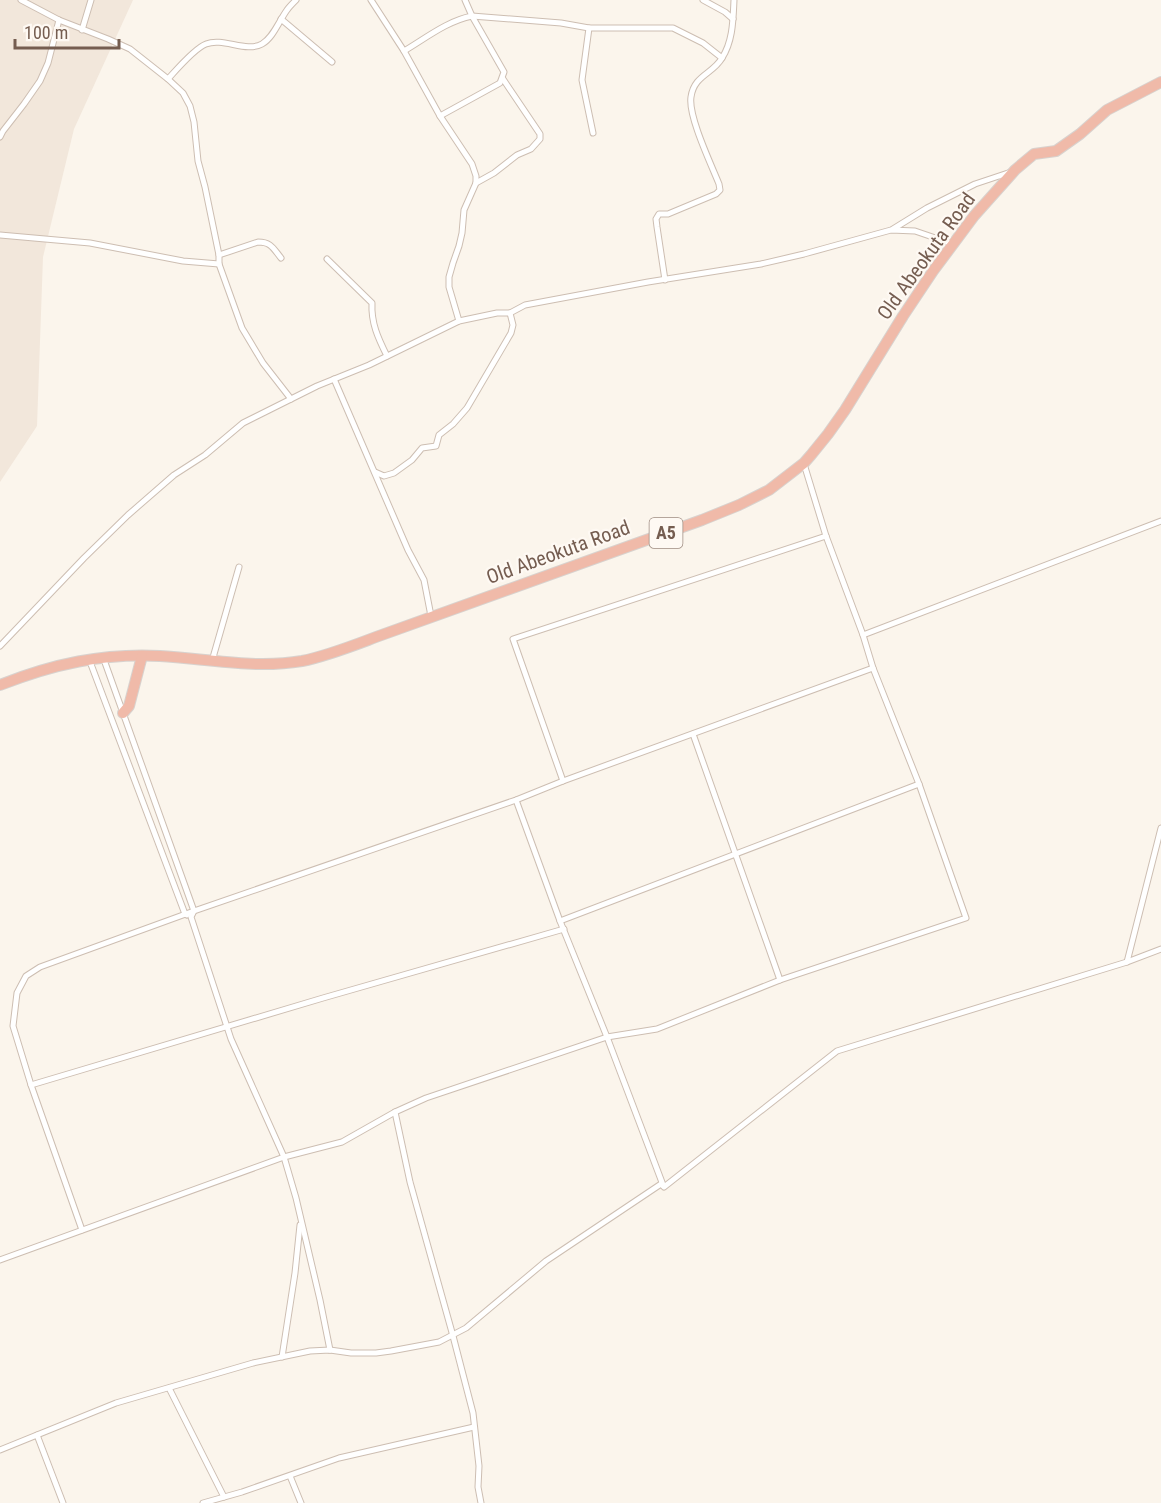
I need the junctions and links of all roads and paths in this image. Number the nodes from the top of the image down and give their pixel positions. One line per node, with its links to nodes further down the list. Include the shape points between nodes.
1 (21, 0): 10 (street)
2 (91, 0): 13 (street)
3 (296, 0): 9 (street)
4 (371, 0): 14 (street)
5 (465, 0): 8 (street)
6 (703, 0): 11 (street)
7 (734, 0): 11 (street)
8 (472, 16): 12 (street); 14 (street, via 445,26); 18 (street, via 504,72)
9 (281, 19): 16 (street); 17 (street, via 267,41 258,46 222,42 200,46)
10 (59, 20): 13 (street); 22 (street, via 40,81)
11 (733, 20): 15 (street)
12 (589, 28): 15 (street, via 674,28); 21 (street, via 582,80)
13 (82, 30): 17 (street, via 130,49)
14 (404, 51): 20 (street)
15 (722, 58): 32 (street, via 700,77 690,98 720,190 668,214 659,214 656,219)
16 (332, 62)
17 (168, 79): 28 (street, via 190,106)
18 (503, 79): 20 (street); 24 (street, via 540,139 531,149)
19 (1161, 82): 23 (highway, Old Abeokuta Road / A5, via 1107,110 1056,151 1034,154)
20 (440, 116): 24 (street, via 475,170)
21 (593, 133)
22 (0, 137)
23 (1015, 170): 25 (street, via 975,184); 27 (highway, Old Abeokuta Road / A5)
24 (476, 183): 34 (street, via 464,210 462,233 449,277)
25 (891, 230): 27 (street, via 915,231); 32 (street, via 782,259)
26 (0, 235): 31 (street, via 90,243)
27 (953, 243): 38 (highway, Old Abeokuta Road / A5, via 845,410)
28 (219, 255): 29 (street, via 264,242); 31 (street)
29 (281, 258)
30 (327, 259): 35 (street, via 372,303 375,333)
31 (219, 264): 37 (street, via 242,328)
32 (665, 279): 33 (street, via 525,305)
33 (510, 313): 34 (street); 39 (street, via 511,333 467,408 439,435 436,446 422,448 394,473 384,476)
34 (459, 321): 35 (street)
35 (387, 356): 36 (street)
36 (334, 379): 37 (street); 39 (street)
37 (291, 399): 45 (street, via 243,423 174,475 91,551)
38 (804, 463): 41 (street); 43 (highway, Old Abeokuta Road / A5, via 740,506)
39 (375, 472): 43 (street, via 424,580)
40 (1161, 521): 44 (street)
41 (826, 536): 44 (street); 55 (street, via 513,639)
42 (239, 567): 49 (street)
43 (431, 616): 49 (highway, Old Abeokuta Road / A5, via 302,660)
44 (864, 635): 50 (street)
45 (0, 646)
46 (142, 656): 47 (highway, Old Abeokuta Road / A5); 49 (highway, Old Abeokuta Road / A5); 52 (highway, via 129,706)
47 (103, 657): 48 (highway, Old Abeokuta Road / A5); 52 (street)
48 (89, 658): 51 (highway, Old Abeokuta Road / A5, via 58,664); 53 (street)
49 (212, 662)
50 (873, 668): 54 (street); 56 (street)
51 (0, 685)
52 (123, 713): 53 (street); 60 (street)
53 (110, 716): 61 (street)
54 (693, 734): 55 (street); 59 (street)
55 (563, 781): 57 (street)
56 (919, 784): 59 (street); 67 (street, via 966,918)
57 (516, 800): 60 (street); 63 (street)
58 (1161, 828): 66 (street)
59 (737, 854): 63 (street); 67 (street)
60 (194, 911): 61 (street); 62 (street)
61 (185, 914): 62 (street); 70 (street, via 40,967 26,976 17,993 13,1026)
62 (191, 917): 68 (street)
63 (560, 921): 64 (street)
64 (564, 929): 68 (street); 69 (street)
65 (1161, 949): 66 (street)
66 (1127, 962): 73 (street, via 837,1051)
67 (780, 980): 69 (street, via 657,1029)
68 (227, 1026): 70 (street); 72 (street)
69 (607, 1037): 71 (street, via 426,1098); 73 (street)
70 (31, 1085): 75 (street)
71 (396, 1112): 72 (street, via 342,1143); 77 (street, via 410,1182)
72 (284, 1157): 74 (street); 75 (street)
73 (664, 1187): 77 (street, via 661,1184 546,1261)
74 (301, 1218): 78 (street); 79 (street)
75 (82, 1230): 76 (street)
76 (0, 1260)
77 (453, 1336): 78 (street, via 391,1352); 81 (street)
78 (330, 1350): 79 (street)
79 (282, 1357): 80 (street)
80 (169, 1388): 82 (street, via 116,1403); 85 (street)
81 (474, 1427): 84 (street, via 339,1458); 89 (street)
82 (37, 1435): 83 (street); 86 (street)
83 (0, 1450)
84 (290, 1476): 85 (street); 88 (street)
85 (224, 1497): 87 (street)
86 (63, 1503)
87 (203, 1503)
88 (301, 1503)
89 (481, 1503)

